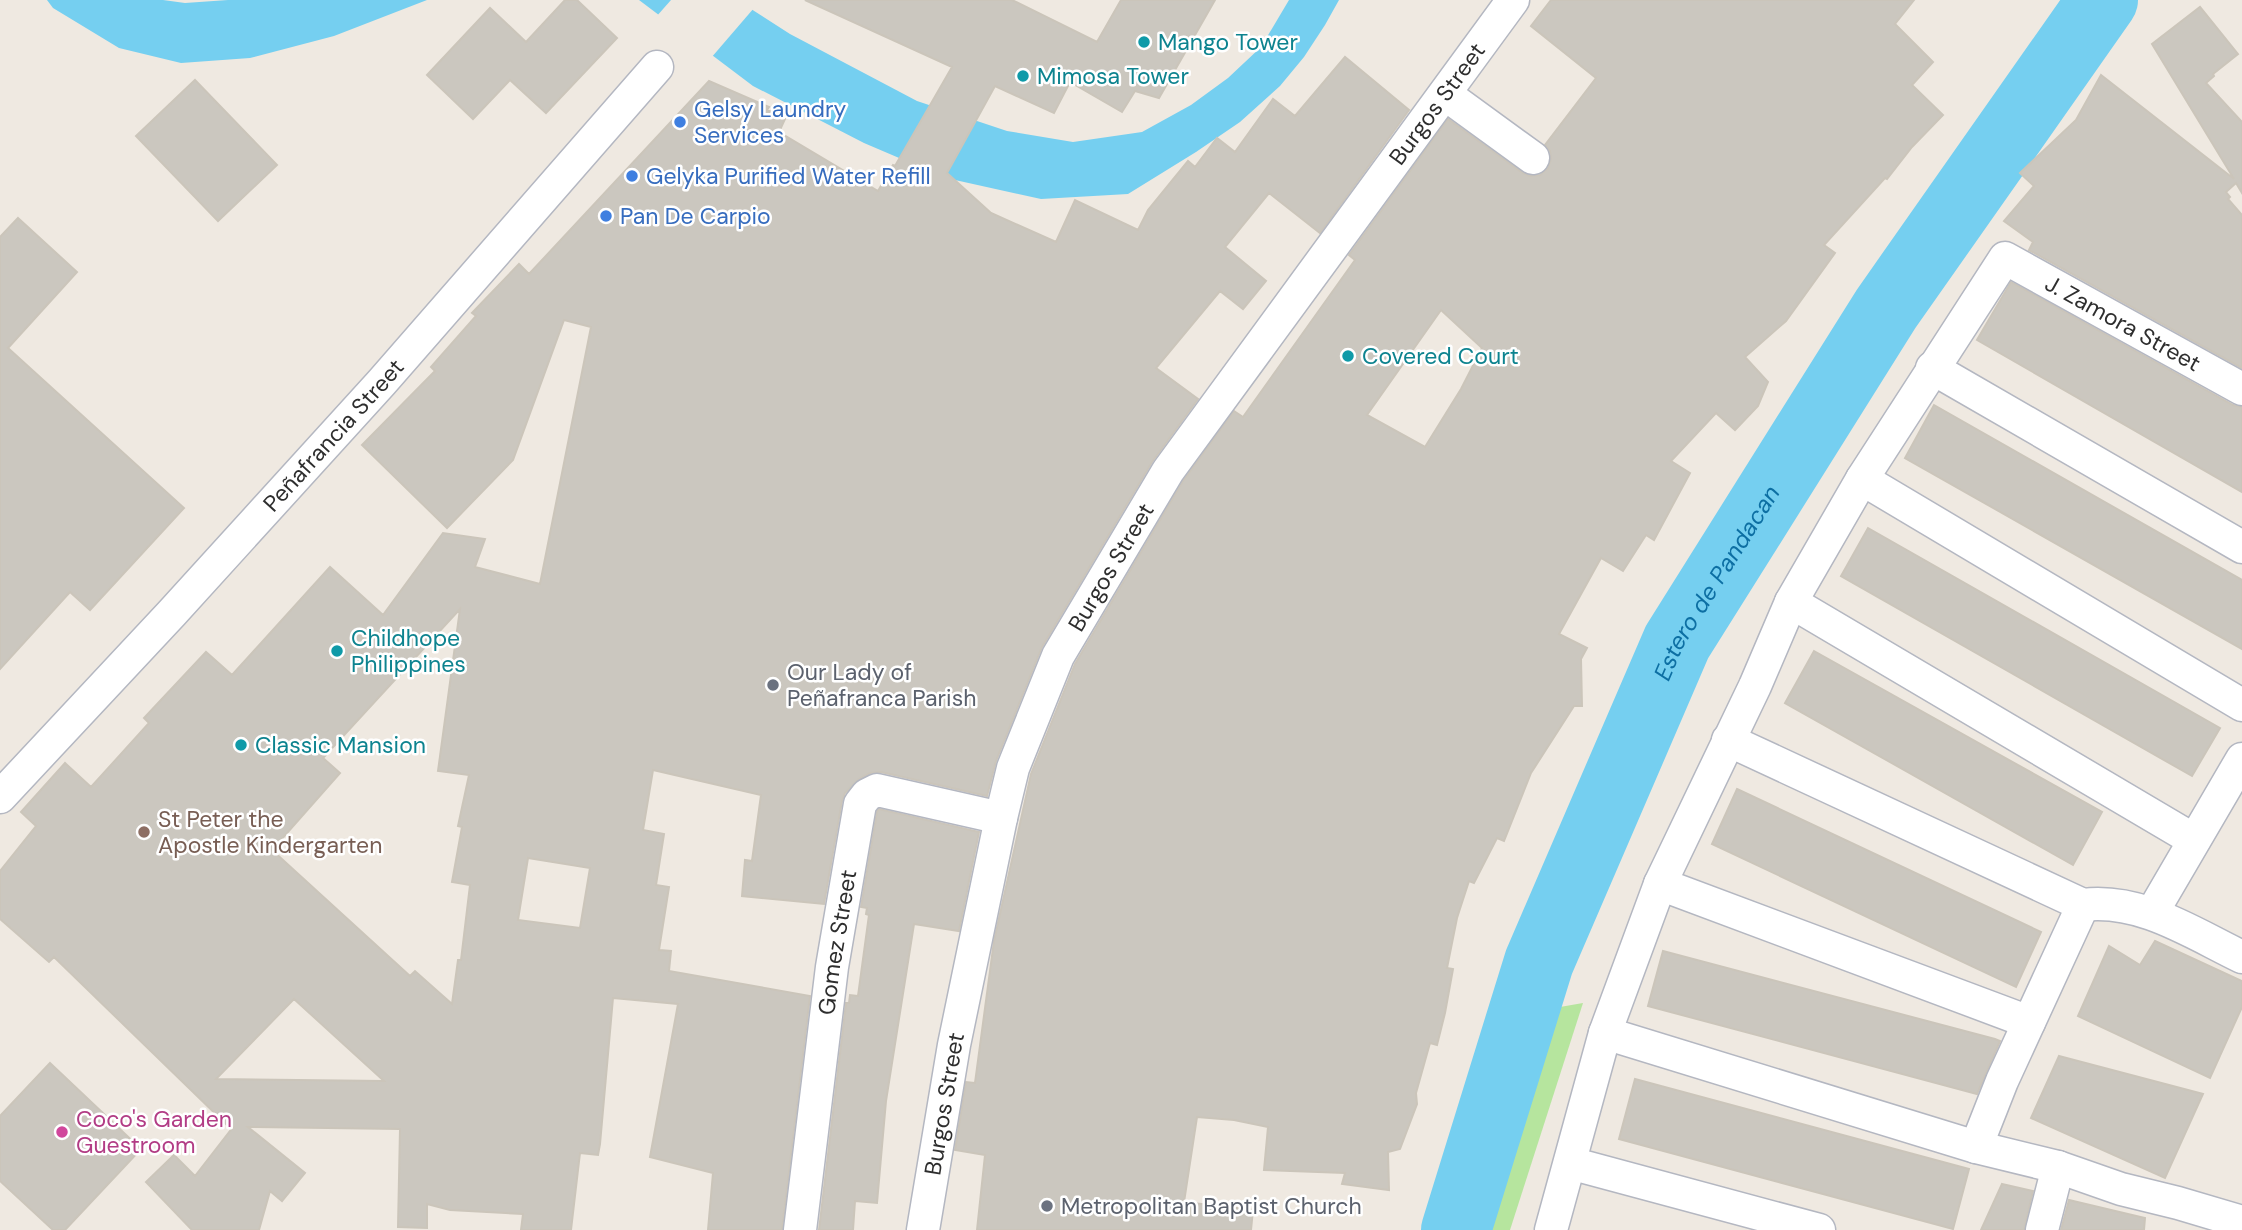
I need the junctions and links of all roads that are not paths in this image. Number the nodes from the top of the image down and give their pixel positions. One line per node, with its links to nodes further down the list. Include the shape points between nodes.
1 (1513, 0): 3 (street, Burgos Street)
2 (657, 67): 13 (street, Peñafrancia Street, via 382,382)
3 (1445, 94): 4 (street); 14 (street, Burgos Street, via 1168,471 1058,656 1013,768)
4 (1533, 158)
5 (1933, 368): 6 (street, J. Zamora Street, via 2005,257); 7 (street); 8 (street)
6 (2242, 389)
7 (1862, 478): 9 (street); 10 (street)
8 (2242, 547)
9 (1791, 602): 11 (street); 15 (street)
10 (2242, 705)
11 (1728, 740): 16 (street); 17 (street)
12 (2242, 760): 15 (street)
13 (0, 797)
14 (1001, 818): 26 (street, Gomez Street, via 877,790 860,804 832,967); 27 (street, Burgos Street, via 954,1045)
15 (2194, 840): 18 (street)
16 (1660, 884): 20 (street); 21 (street)
17 (2083, 905): 18 (street, via 2104,903); 20 (street)
18 (2152, 913): 19 (street)
19 (2242, 957)
20 (2029, 1022): 22 (street)
21 (1605, 1033): 22 (street); 23 (street)
22 (1976, 1147): 24 (street)
23 (1570, 1163): 28 (street); 29 (street)
24 (2058, 1167): 25 (street); 30 (street)
25 (2242, 1222)
26 (800, 1230)
27 (923, 1230)
28 (1550, 1230)
29 (1819, 1230)
30 (2042, 1230)

